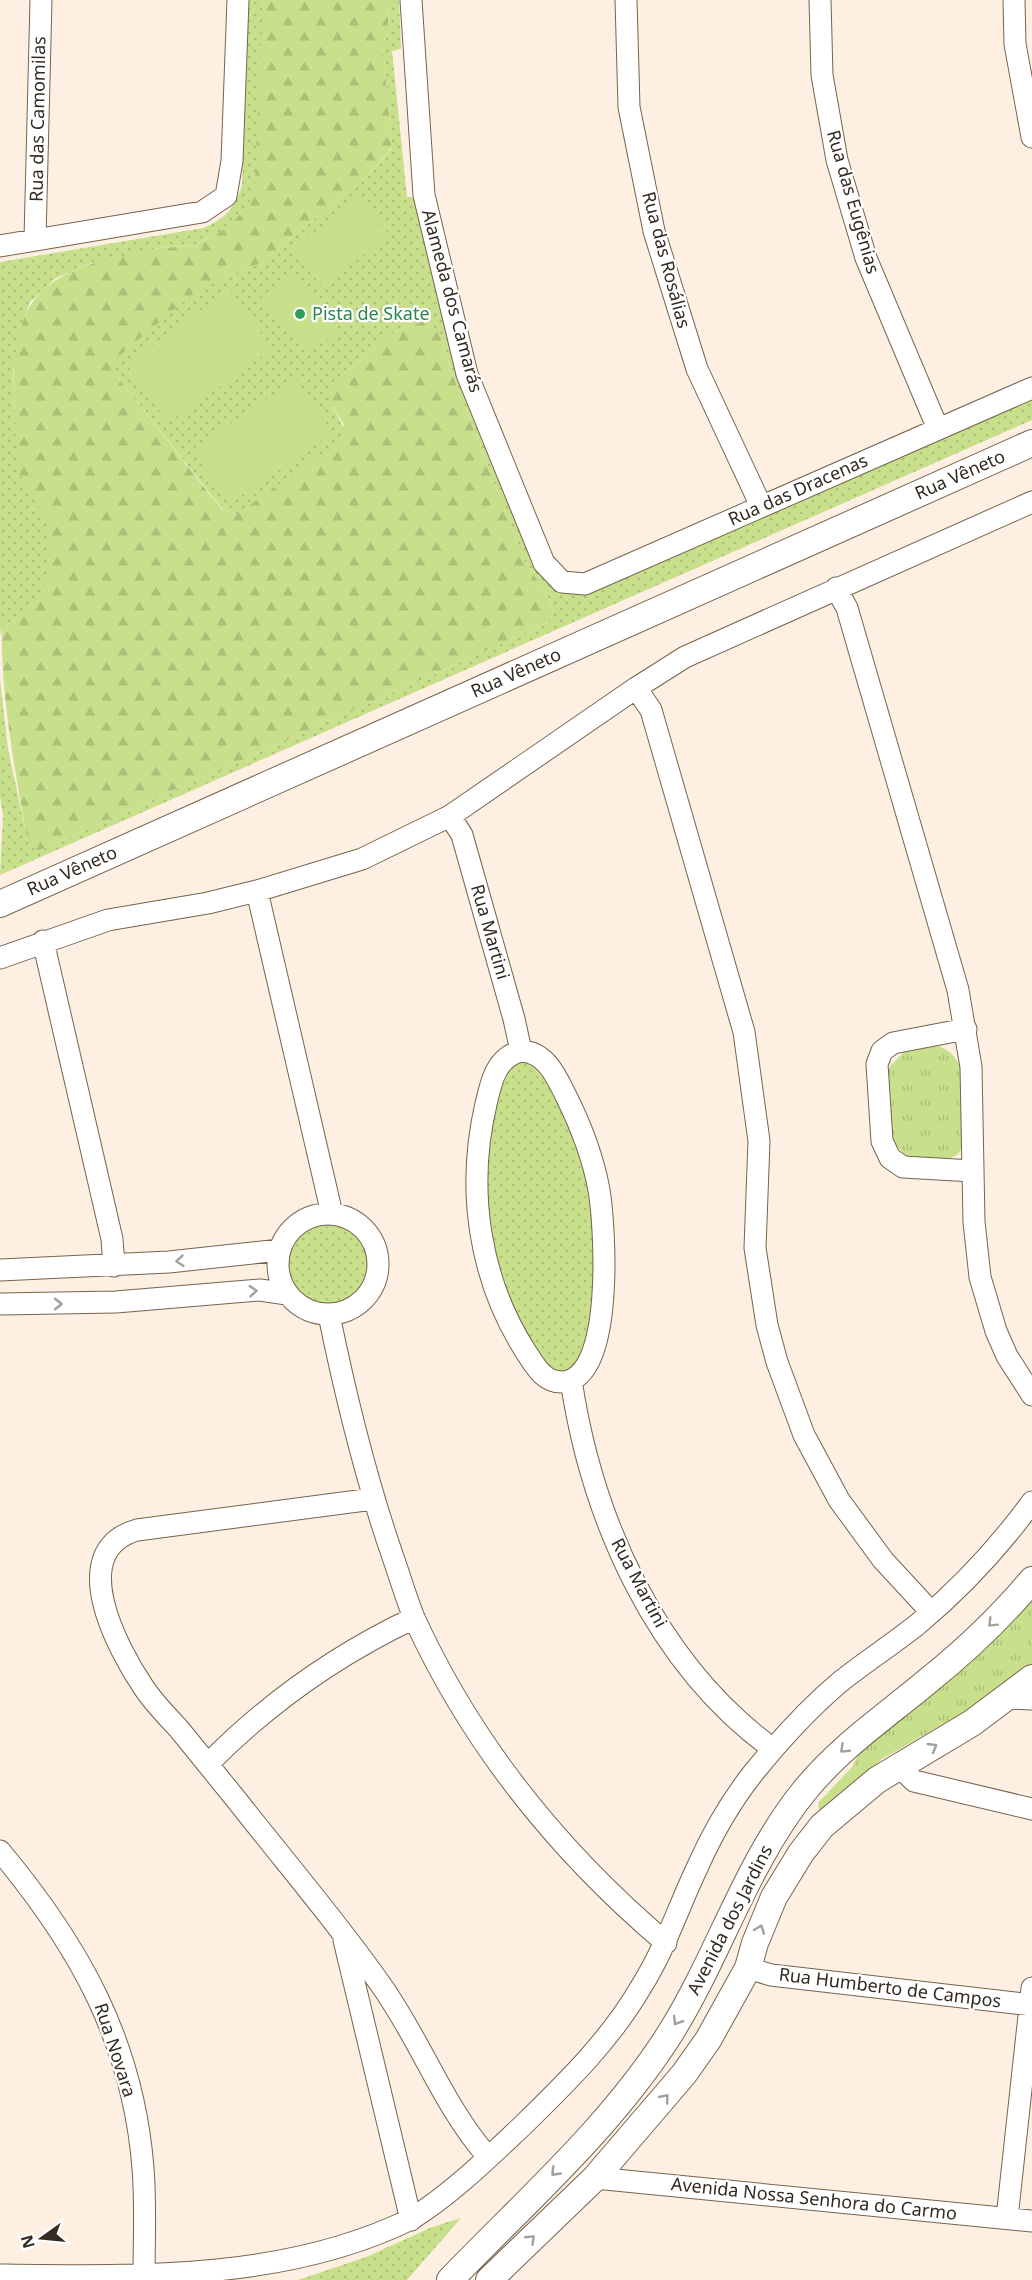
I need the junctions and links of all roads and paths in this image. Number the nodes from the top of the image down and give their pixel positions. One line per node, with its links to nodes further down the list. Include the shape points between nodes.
1 (41, 0): 8 (street, Rua das Camomilas)
2 (238, 0): 8 (street, via 232,161 226,196 202,212)
3 (411, 0): 15 (street, Alameda dos Camarás, via 424,195 467,374 544,563)
4 (626, 0): 14 (street, Rua das Rosálias, via 629,107 654,231 697,369)
5 (820, 0): 11 (street, Rua das Eugênias, via 822,75 837,160 866,258)
6 (1014, 0): 7 (street, via 1016,44)
7 (1032, 137)
8 (35, 239): 9 (street)
9 (0, 246)
10 (1032, 388): 11 (street, Rua das Dracenas)
11 (938, 429): 14 (street, Rua das Dracenas)
12 (1032, 443): 20 (street, Rua Vêneto)
13 (1032, 502): 16 (street)
14 (761, 506): 15 (street, Rua das Dracenas, via 585,584)
15 (562, 582)
16 (836, 588): 17 (street, via 685,657); 23 (street, via 847,608 948,951)
17 (636, 688): 18 (street); 38 (street, via 651,710 744,1032 759,1141 755,1248 777,1362 804,1435 839,1500 882,1560)
18 (450, 816): 19 (street, via 362,859); 24 (street, Rua Martini, via 462,835)
19 (257, 891): 21 (street, via 108,920); 26 (street)
20 (0, 904)
21 (43, 941): 22 (street); 28 (street, via 112,1239)
22 (0, 958)
23 (966, 1029): 25 (street, via 974,1105); 25 (street, via 893,1043 882,1051 877,1064 882,1141 891,1158 903,1167)
24 (521, 1051): 33 (street, via 543,1058 562,1087 584,1137 601,1206 605,1273 598,1330 587,1367); 33 (street, via 499,1064 484,1114 476,1176 480,1229 494,1287 519,1342 546,1378)
25 (973, 1171): 34 (street, via 975,1250 987,1304 1007,1356)
26 (332, 1214): 27 (street, via 306,1219 294,1226); 32 (street, via 358,1223 368,1233 379,1262 377,1278 359,1305)
27 (280, 1250): 28 (street, one-way to 28); 30 (street, via 280,1279)
28 (114, 1266): 29 (street)
29 (0, 1270)
30 (287, 1294): 31 (street, one-way to 30, via 116,1302 260,1290); 32 (street, via 306,1309)
31 (0, 1304)
32 (329, 1315): 35 (street)
33 (572, 1380): 43 (street, Rua Martini, via 597,1496 644,1599 710,1691 747,1730)
34 (1032, 1395)
35 (373, 1499): 39 (street); 44 (street, via 137,1530 120,1537 107,1550 99,1581 125,1655 146,1691)
36 (1032, 1502): 38 (street, via 973,1573)
37 (1032, 1580): 46 (street, Avenida dos Jardins, one-way to 46, via 957,1656 846,1746)
38 (931, 1612): 43 (street, via 832,1689)
39 (414, 1617): 44 (street, via 343,1654 309,1677 256,1718); 51 (street, via 475,1730 525,1800 606,1889)
40 (1032, 1678): 41 (street, Avenida dos Jardins)
41 (1007, 1698): 42 (street); 45 (street, Avenida dos Jardins, one-way to 41)
42 (1032, 1699)
43 (773, 1749): 51 (street, via 712,1837)
44 (208, 1764): 50 (street)
45 (899, 1766): 47 (street, via 914,1781); 48 (street, Avenida dos Jardins, via 855,1796)
46 (795, 1804): 48 (street); 61 (street, Avenida dos Jardins, one-way to 61, via 755,1865 692,1997 645,2069 590,2136)
47 (1032, 1809)
48 (822, 1826): 52 (street, Avenida dos Jardins, one-way to 48, via 774,1896)
49 (0, 1851): 60 (street, Rua Novara, via 41,1900 79,1960 122,2060 143,2166)
50 (343, 1935): 54 (street, via 394,2004 450,2106); 57 (street)
51 (666, 1942): 54 (street, via 640,1990 606,2038 564,2085)
52 (748, 1968): 53 (street, Rua Humberto de Campos, via 771,1975); 55 (street, Avenida dos Jardins, one-way to 52, via 684,2074)
53 (1031, 1999): 56 (street)
54 (489, 2157): 57 (street, via 463,2182)
55 (595, 2178): 56 (street, Avenida Nossa Senhora do Carmo); 62 (street, Avenida dos Jardins, one-way to 55)
56 (1007, 2218): 58 (street, Avenida Nossa Senhora do Carmo)
57 (411, 2220): 60 (street, via 352,2249 296,2268 234,2277)
58 (1032, 2221)
59 (0, 2275): 60 (street)
60 (144, 2277)
61 (450, 2280)
62 (489, 2280)

